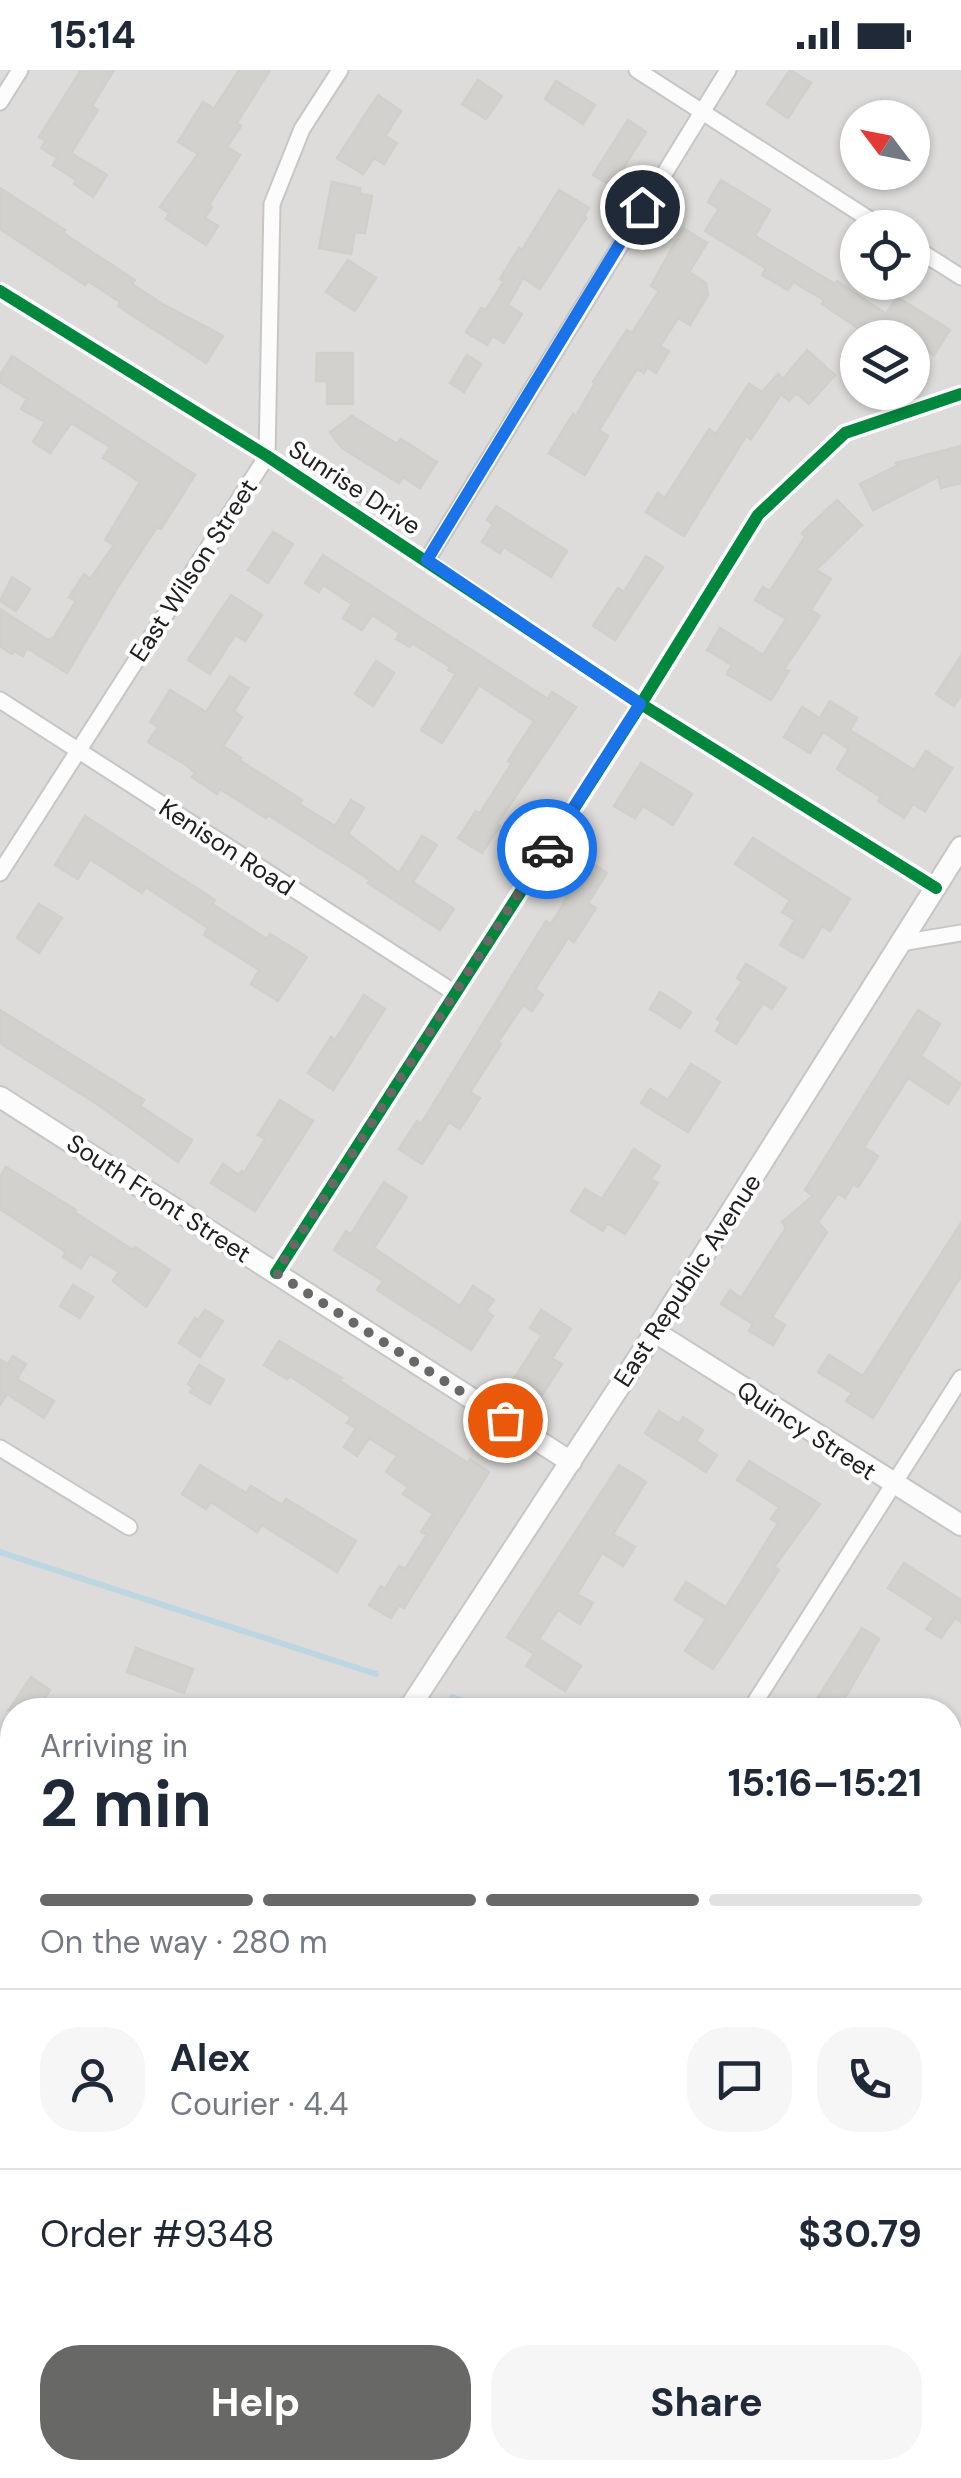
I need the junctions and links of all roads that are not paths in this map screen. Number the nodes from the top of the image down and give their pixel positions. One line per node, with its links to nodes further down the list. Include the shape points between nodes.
1 (20, 70): 5 (street)
2 (340, 70): 12 (street, East Wilson Street, via 302,129 272,204)
3 (637, 70): 6 (street)
4 (728, 70): 6 (street)
5 (0, 102)
6 (701, 111): 7 (street); 13 (street)
7 (855, 210)
8 (930, 258): 9 (street)
9 (961, 278)
10 (0, 291): 12 (street, Sunrise Drive)
11 (961, 394): 15 (street, via 845,433 758,514)
12 (266, 456): 13 (street, Sunrise Drive); 16 (street, East Wilson Street)
13 (427, 560): 15 (street, Sunrise Drive)
14 (0, 700): 16 (street, Kenison Road)
15 (640, 704): 19 (street, Sunrise Drive); 22 (street)
16 (77, 750): 18 (street, East Wilson Street); 22 (street, Kenison Road)
17 (961, 847): 19 (street, East Republic Avenue)
18 (0, 873)
19 (936, 888): 21 (street, East Republic Avenue)
20 (961, 933): 21 (street)
21 (901, 943): 25 (street, East Republic Avenue)
22 (455, 992): 24 (street)
23 (0, 1096): 24 (street, South Front Street)
24 (276, 1273): 28 (street, South Front Street)
25 (655, 1332): 28 (street, East Republic Avenue); 29 (street, Quincy Street)
26 (961, 1378): 29 (street)
27 (0, 1448): 31 (street)
28 (570, 1462): 32 (street, East Republic Avenue)
29 (892, 1485): 30 (street, Quincy Street); 33 (street)
30 (961, 1525)
31 (129, 1527)
32 (416, 1698)
33 (758, 1698)

